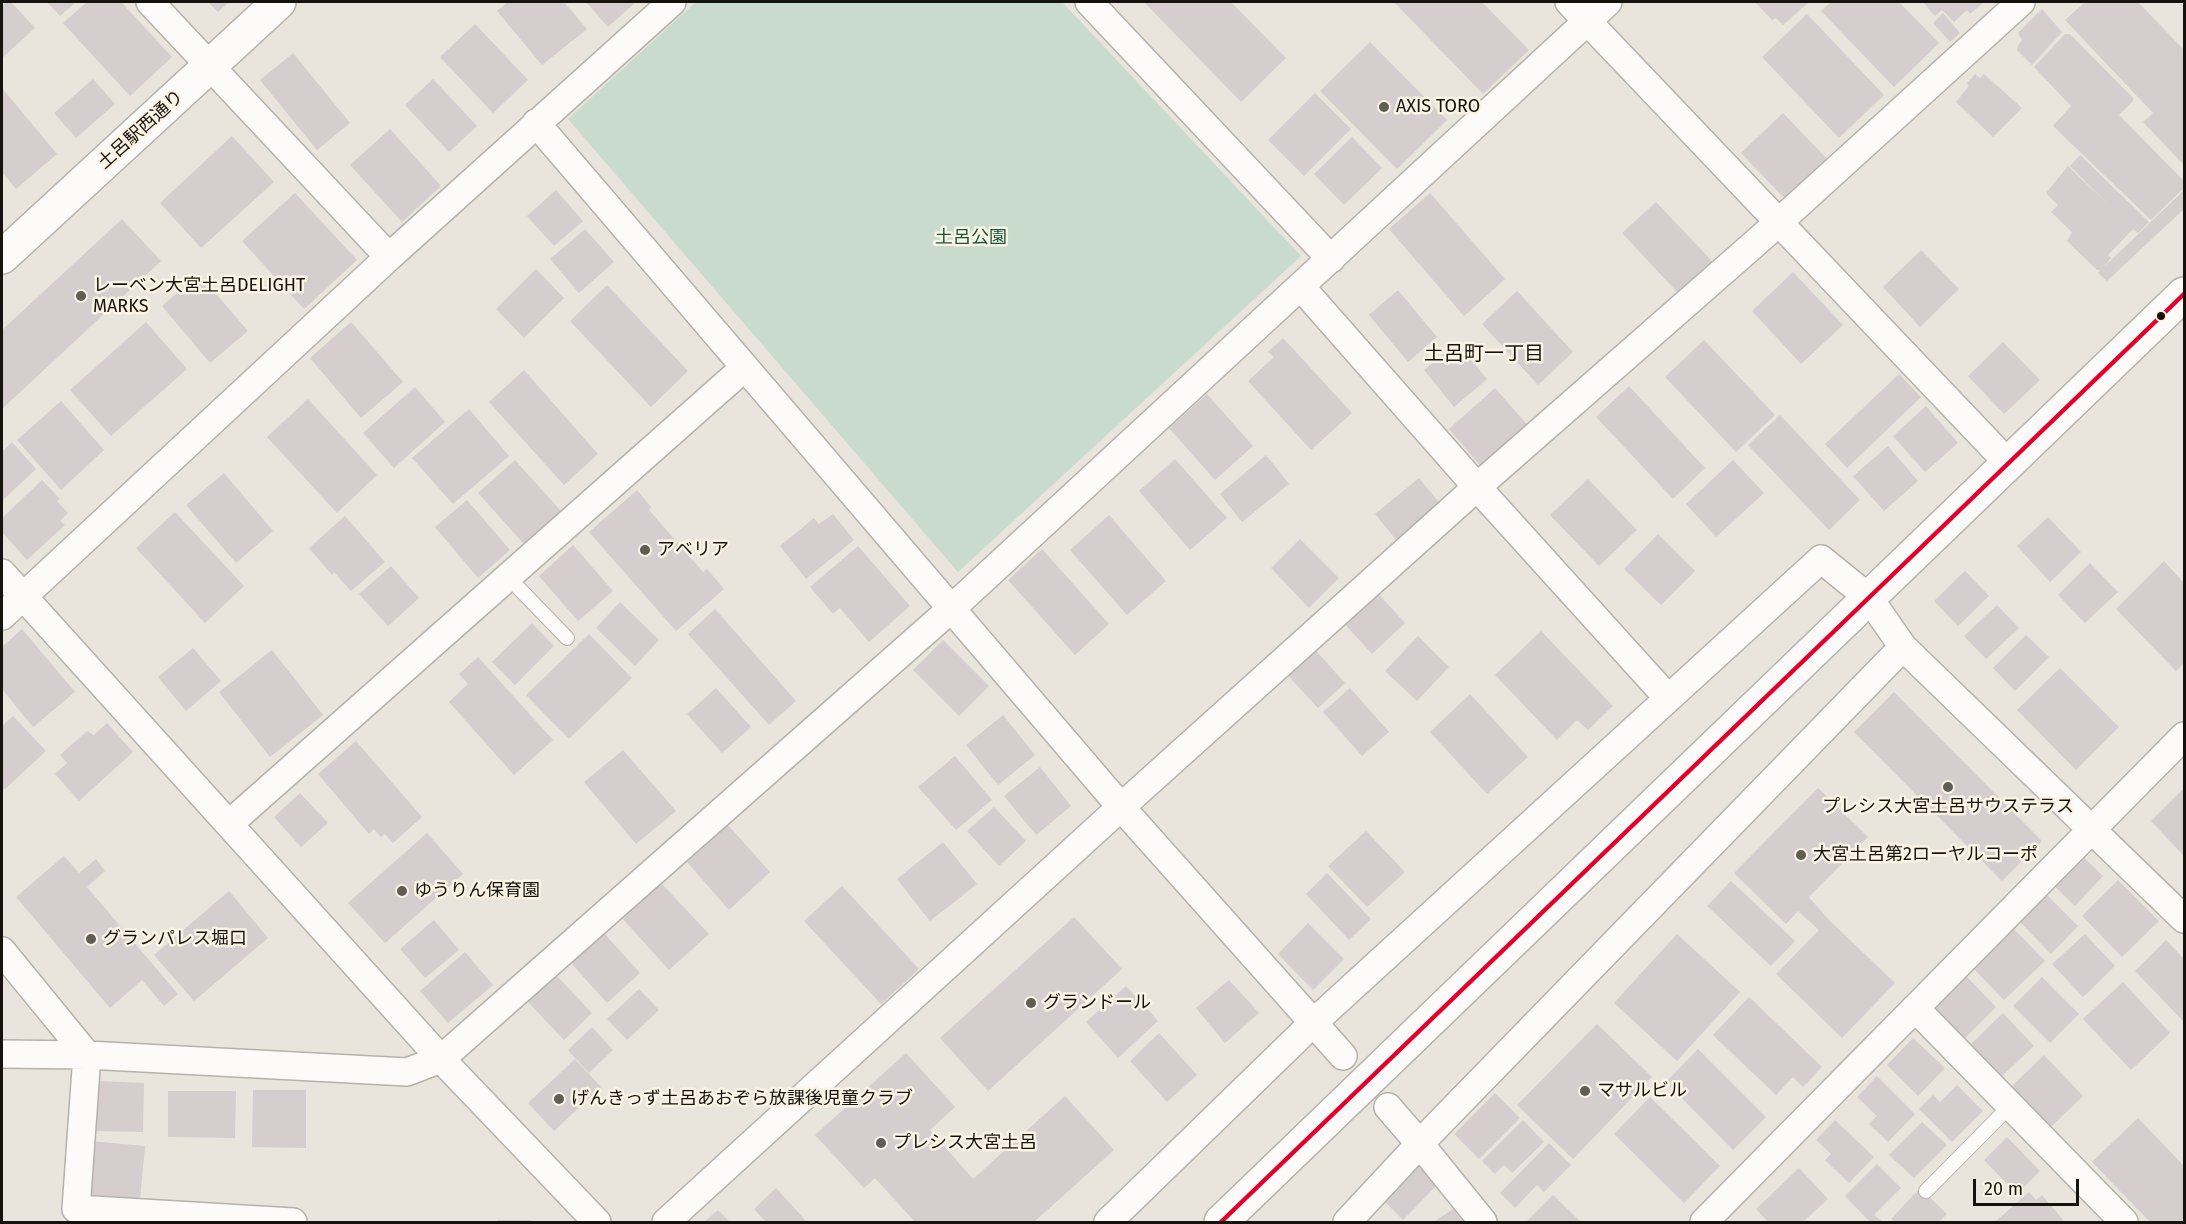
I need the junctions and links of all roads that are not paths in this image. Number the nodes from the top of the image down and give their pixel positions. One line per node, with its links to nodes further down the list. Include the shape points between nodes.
1 (150, 2): 8 (street)
2 (279, 2): 8 (main road, 土呂駅西通り)
3 (672, 2): 9 (street)
4 (1089, 2): 13 (street)
5 (1608, 2): 7 (street)
6 (2021, 2): 10 (street)
7 (1578, 11): 10 (street); 13 (street)
8 (210, 67): 11 (main road, 土呂駅西通り); 12 (street)
9 (536, 123): 12 (street); 16 (street)
10 (1779, 222): 17 (street); 18 (street)
11 (2, 257)
12 (389, 257): 21 (street)
13 (1331, 259): 14 (street)
14 (1301, 288): 18 (street); 23 (street)
15 (2184, 294): 17 (main road)
16 (744, 368): 20 (street); 23 (street)
17 (2009, 464): 22 (main road)
18 (1477, 487): 27 (street); 29 (street)
19 (2, 573): 21 (street)
20 (508, 577): 25 (lane); 30 (street)
21 (23, 596): 24 (street); 30 (street)
22 (1869, 598): 26 (street); 27 (street, via 1821,559); 48 (main road)
23 (951, 609): 29 (street); 39 (street)
24 (2, 616)
25 (567, 638)
26 (1903, 647): 31 (street); 42 (street)
27 (1668, 698): 35 (street)
28 (2184, 736): 31 (street)
29 (1121, 807): 35 (street); 46 (street)
30 (229, 824): 39 (street)
31 (2091, 829): 32 (street); 34 (street)
32 (2184, 919)
33 (2, 951): 37 (street)
34 (1916, 1008): 40 (street); 51 (street)
35 (1313, 1023): 38 (street); 47 (street)
36 (2, 1054): 37 (street)
37 (87, 1055): 39 (street, via 407,1072); 44 (street, via 76,1209)
38 (1343, 1056)
39 (441, 1059): 45 (street)
40 (2010, 1106): 43 (lane); 52 (street)
41 (1388, 1107): 42 (street)
42 (1420, 1144): 49 (street); 50 (street)
43 (1926, 1191)
44 (293, 1222)
45 (597, 1222)
46 (666, 1222)
47 (1108, 1222)
48 (1221, 1222)
49 (1347, 1222)
50 (1483, 1222)
51 (1704, 1222)
52 (2124, 1222)

